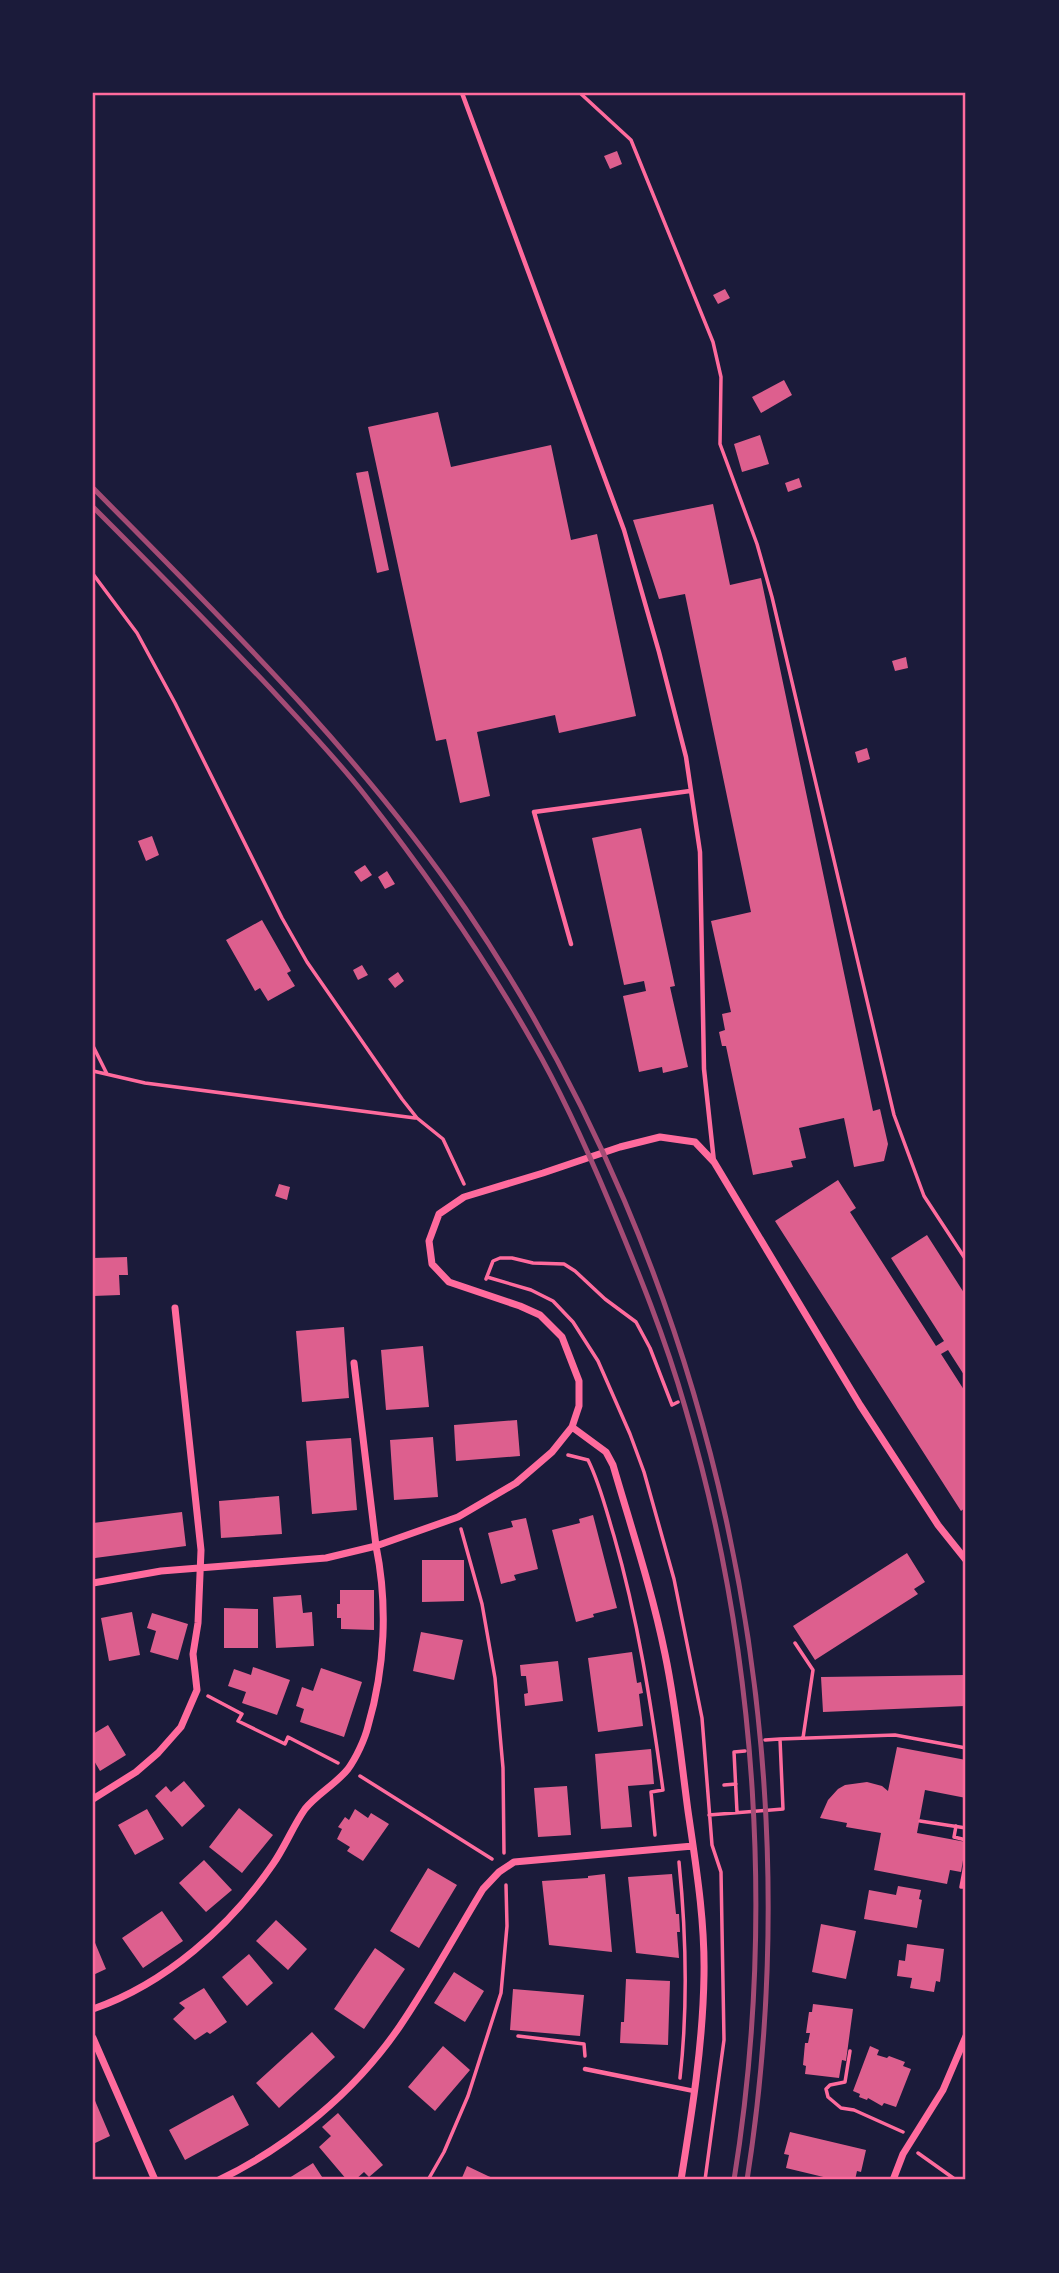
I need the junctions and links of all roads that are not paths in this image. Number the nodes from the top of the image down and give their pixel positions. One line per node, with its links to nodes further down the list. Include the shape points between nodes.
1 (462, 93): 2 (lane, via 624,530 686,757)
2 (690, 790): 3 (lane, via 534,812); 4 (lane, via 700,852 704,1069)
3 (571, 944)
4 (714, 1162): 7 (street, via 695,1142 660,1137 464,1197 439,1214 429,1241 432,1264 449,1282 540,1315 562,1337 579,1381 579,1406); 9 (street, via 860,1405 937,1525)
5 (175, 1308): 10 (street)
6 (354, 1363): 8 (street)
7 (572, 1427): 8 (street, via 552,1452 516,1483 458,1517); 13 (street, via 606,1452 613,1465 647,1578 666,1656)
8 (376, 1546): 10 (street, via 326,1558); 14 (street, via 384,1620 380,1672 368,1728 349,1769 306,1808 272,1865 192,1952 115,2001)
9 (966, 1560)
10 (201, 1568): 11 (street); 12 (street, via 193,1654 197,1690 181,1727 136,1772)
11 (93, 1583)
12 (93, 1799)
13 (693, 1846): 18 (street, via 704,1973); 20 (street, via 514,1862 499,1872 483,1889 398,2029 365,2069 293,2136)
14 (93, 2009)
15 (966, 2036): 22 (street, via 943,2090 908,2145)
16 (93, 2038): 19 (street)
17 (585, 2069): 18 (lane)
18 (696, 2092): 21 (street)
19 (155, 2180)
20 (219, 2180)
21 (681, 2180)
22 (893, 2180)

